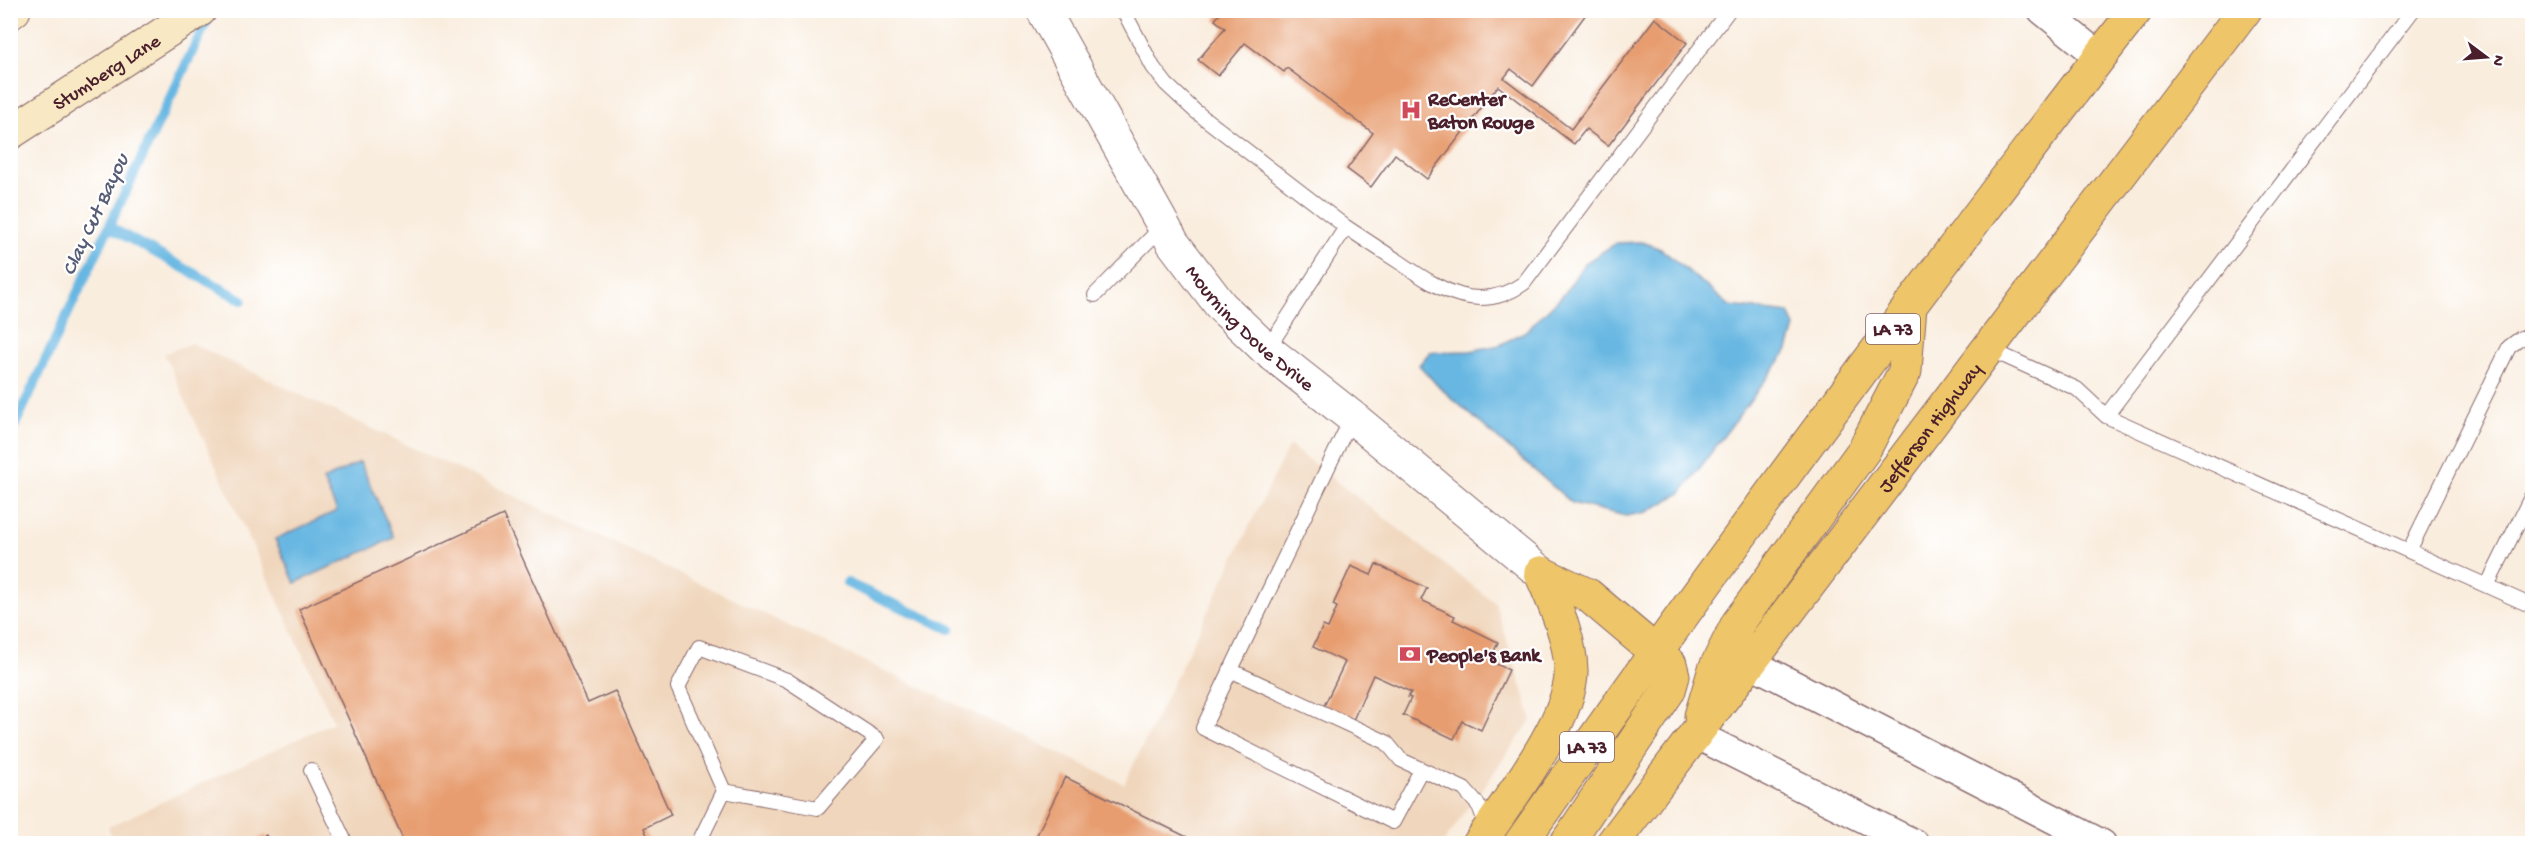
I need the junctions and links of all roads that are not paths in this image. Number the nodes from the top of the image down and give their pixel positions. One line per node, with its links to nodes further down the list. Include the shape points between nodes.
1 (200, 10): 10 (main road, Stumberg Lane)
2 (1043, 10): 11 (street, Mourning Dove Drive)
3 (1123, 10): 12 (lane, via 1166,84 1195,111)
4 (1729, 10): 12 (lane, via 1524,283 1512,292 1493,298 1452,294)
5 (2042, 10): 9 (street)
6 (2136, 10): 9 (main road, LA 73)
7 (2245, 10): 16 (main road, Jefferson Highway)
8 (2412, 10): 18 (lane)
9 (2100, 57): 14 (main road, LA 73)
10 (10, 133)
11 (1163, 226): 13 (lane); 17 (street, Mourning Dove Drive, via 1221,306)
12 (1346, 227): 17 (lane)
13 (1095, 295)
14 (1910, 305): 25 (main road, LA 73); 28 (main road, via 1905,371 1864,450 1738,623 1715,669)
15 (2532, 338): 21 (lane, via 2521,338 2509,347)
16 (1989, 349): 18 (lane, via 2077,389); 26 (main road, Jefferson Highway)
17 (1267, 350): 19 (street, Mourning Dove Drive)
18 (2106, 416): 21 (lane)
19 (1352, 417): 22 (street, Mourning Dove Drive); 27 (lane)
20 (2532, 495): 23 (lane)
21 (2409, 551): 23 (lane)
22 (1541, 573): 25 (main road, via 1588,595); 32 (main road, via 1569,651 1571,672 1566,699 1541,749)
23 (2487, 586): 24 (lane)
24 (2532, 606)
25 (1655, 651): 35 (main road, LA 73); 36 (main road, via 1670,664 1673,676 1669,690)
26 (1751, 663): 28 (main road, Jefferson Highway); 39 (street)
27 (1230, 670): 30 (lane, via 1386,742 1401,760); 30 (lane, via 1203,728 1393,822)
28 (1695, 734): 37 (main road, Jefferson Highway); 38 (street)
29 (311, 770): 33 (lane)
30 (1421, 770): 32 (lane, via 1464,789 1479,806)
31 (724, 791): 31 (lane, via 818,808 877,739 787,680 699,646 678,687); 34 (lane)
32 (1484, 836)
33 (346, 843)
34 (698, 843)
35 (1520, 843)
36 (1566, 843)
37 (1612, 843)
38 (1915, 843)
39 (2102, 843)

